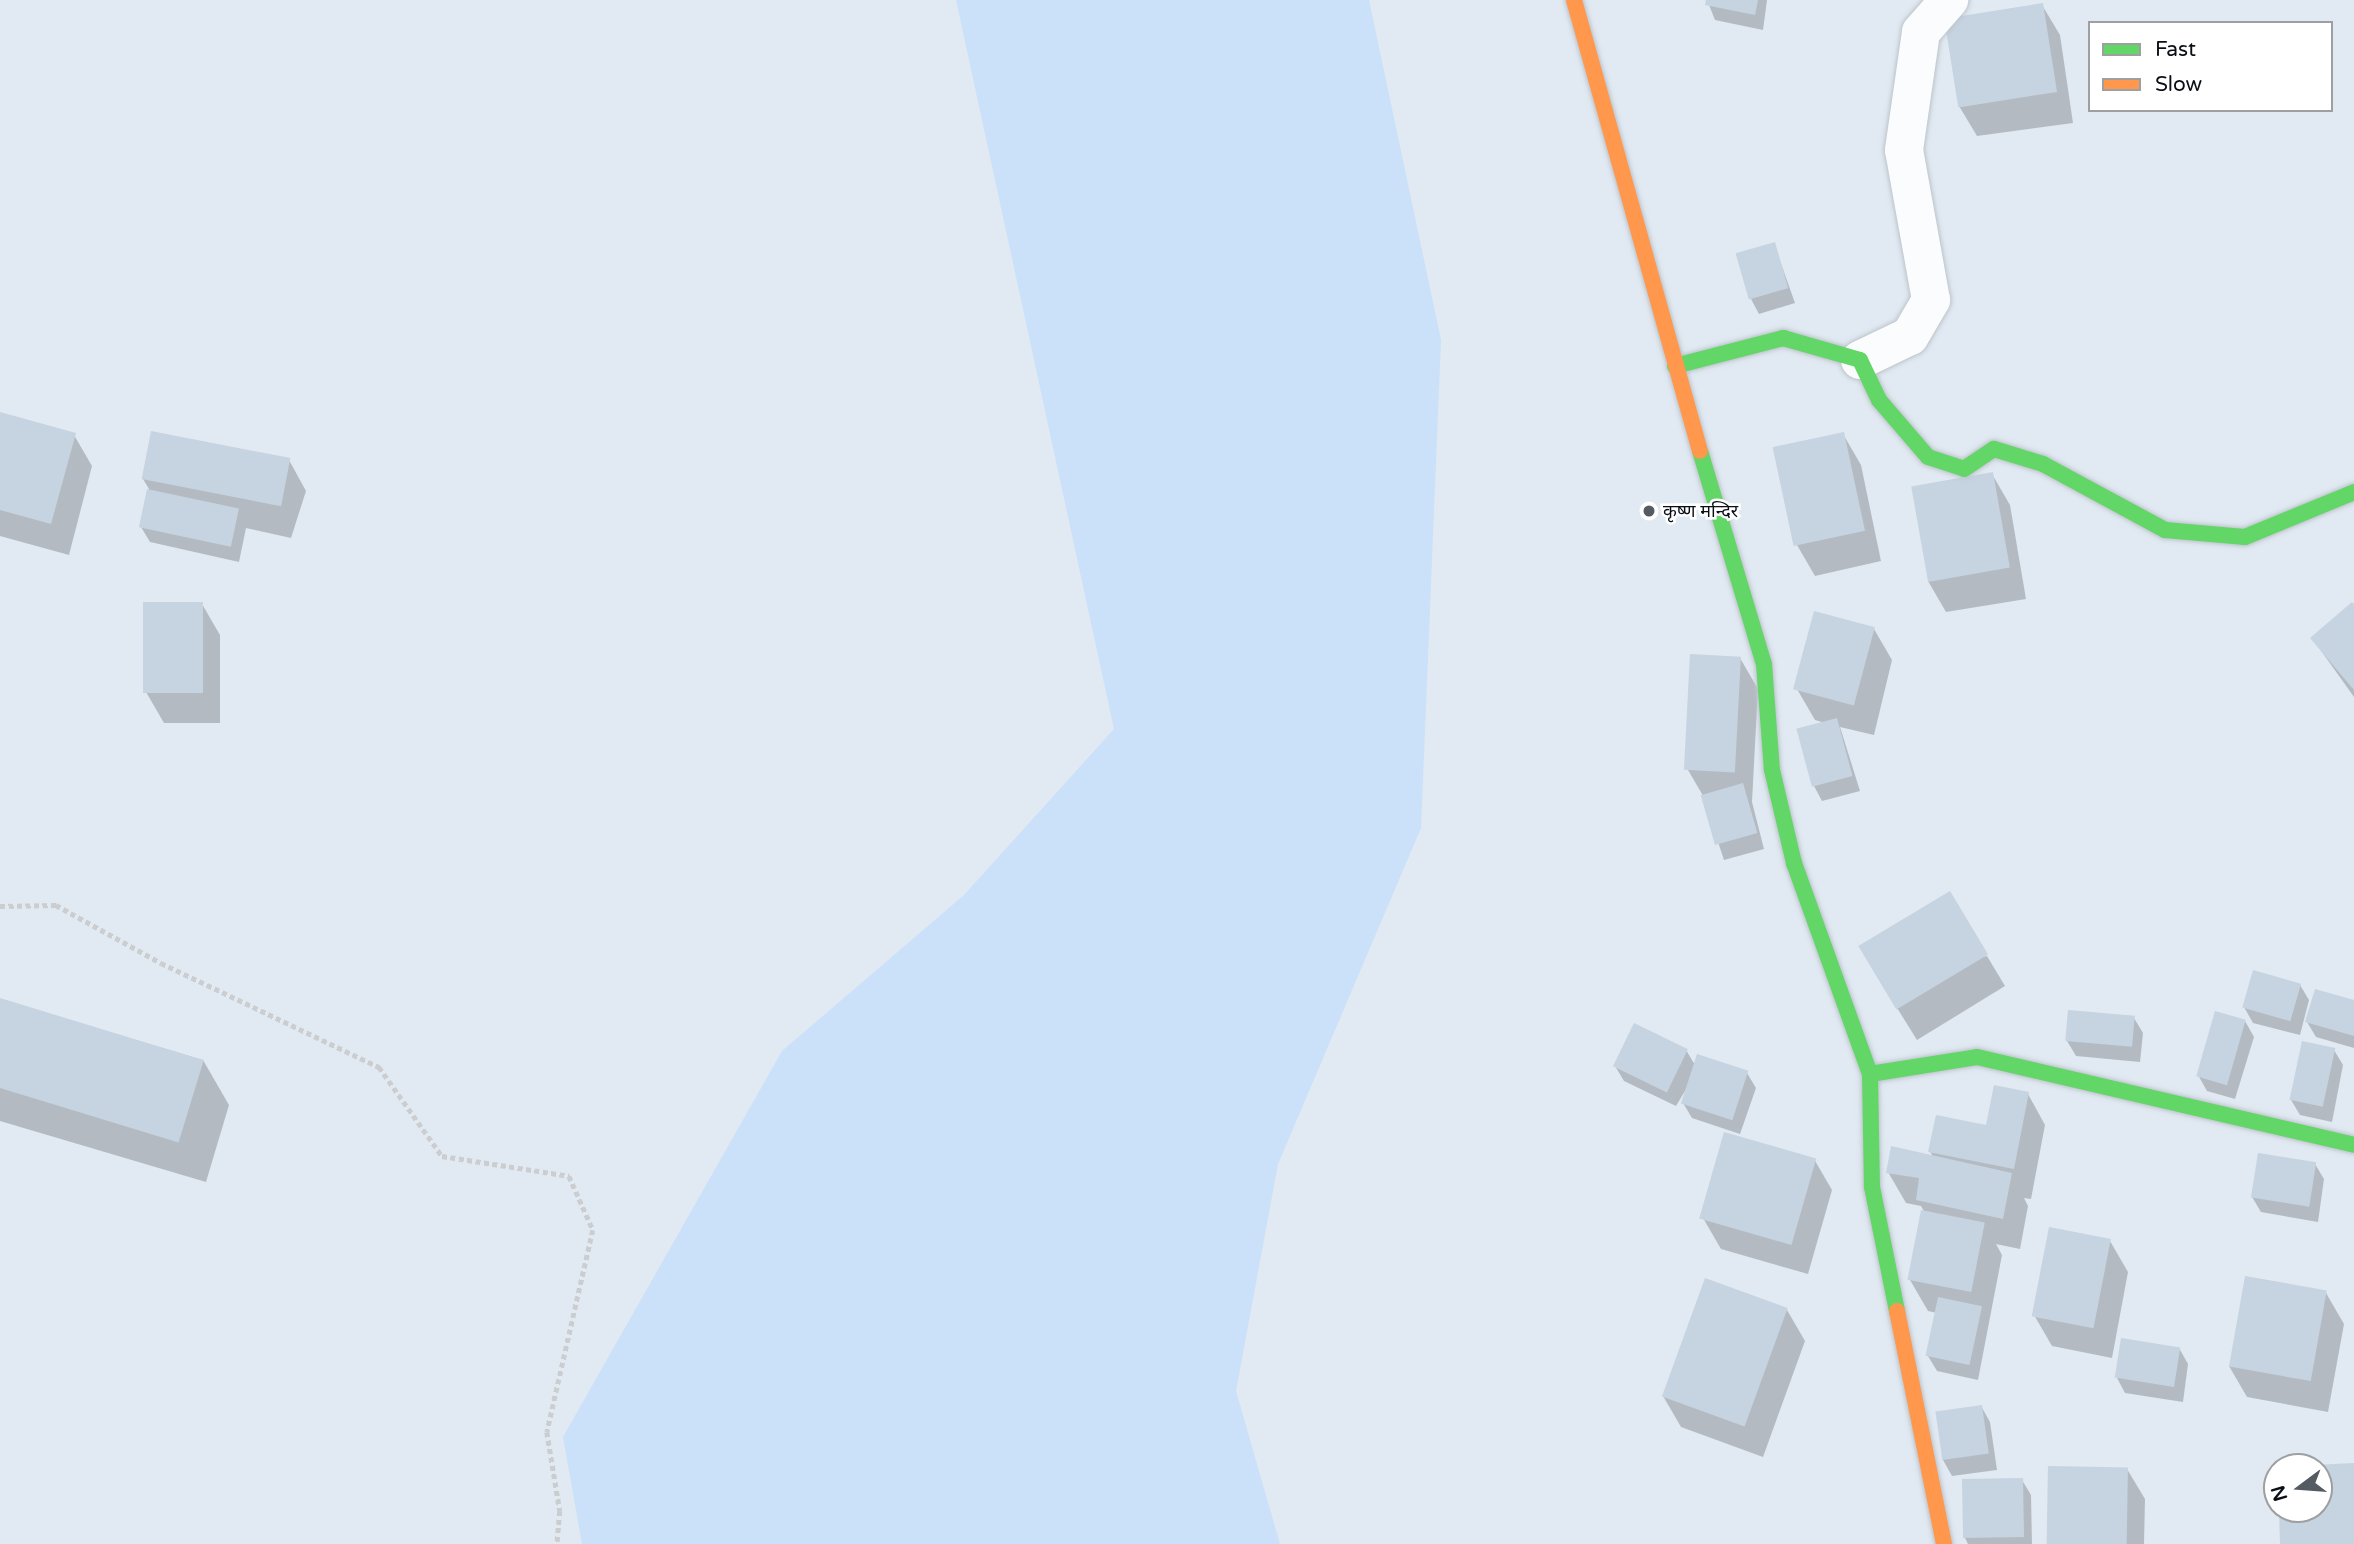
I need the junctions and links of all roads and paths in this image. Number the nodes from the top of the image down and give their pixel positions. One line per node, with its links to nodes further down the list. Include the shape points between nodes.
1 (1574, 0): 4 (street)
2 (1949, 0): 3 (street, via 1920,32 1904,150 1931,300 1910,336)
3 (1860, 360): 4 (street, via 1783,338); 5 (street, via 1879,400 1928,457 1964,469 1993,449 2043,464 2165,530 2245,537)
4 (1675, 366): 7 (street, via 1764,664 1772,770 1794,863)
5 (2354, 492)
6 (0, 905): 9 (path, via 56,905 161,963 379,1067 442,1156 569,1176 593,1230 547,1432 560,1511)
7 (1870, 1074): 8 (street, via 1977,1057); 10 (street, via 1872,1187)
8 (2354, 1145)
9 (557, 1544)
10 (1944, 1544)

